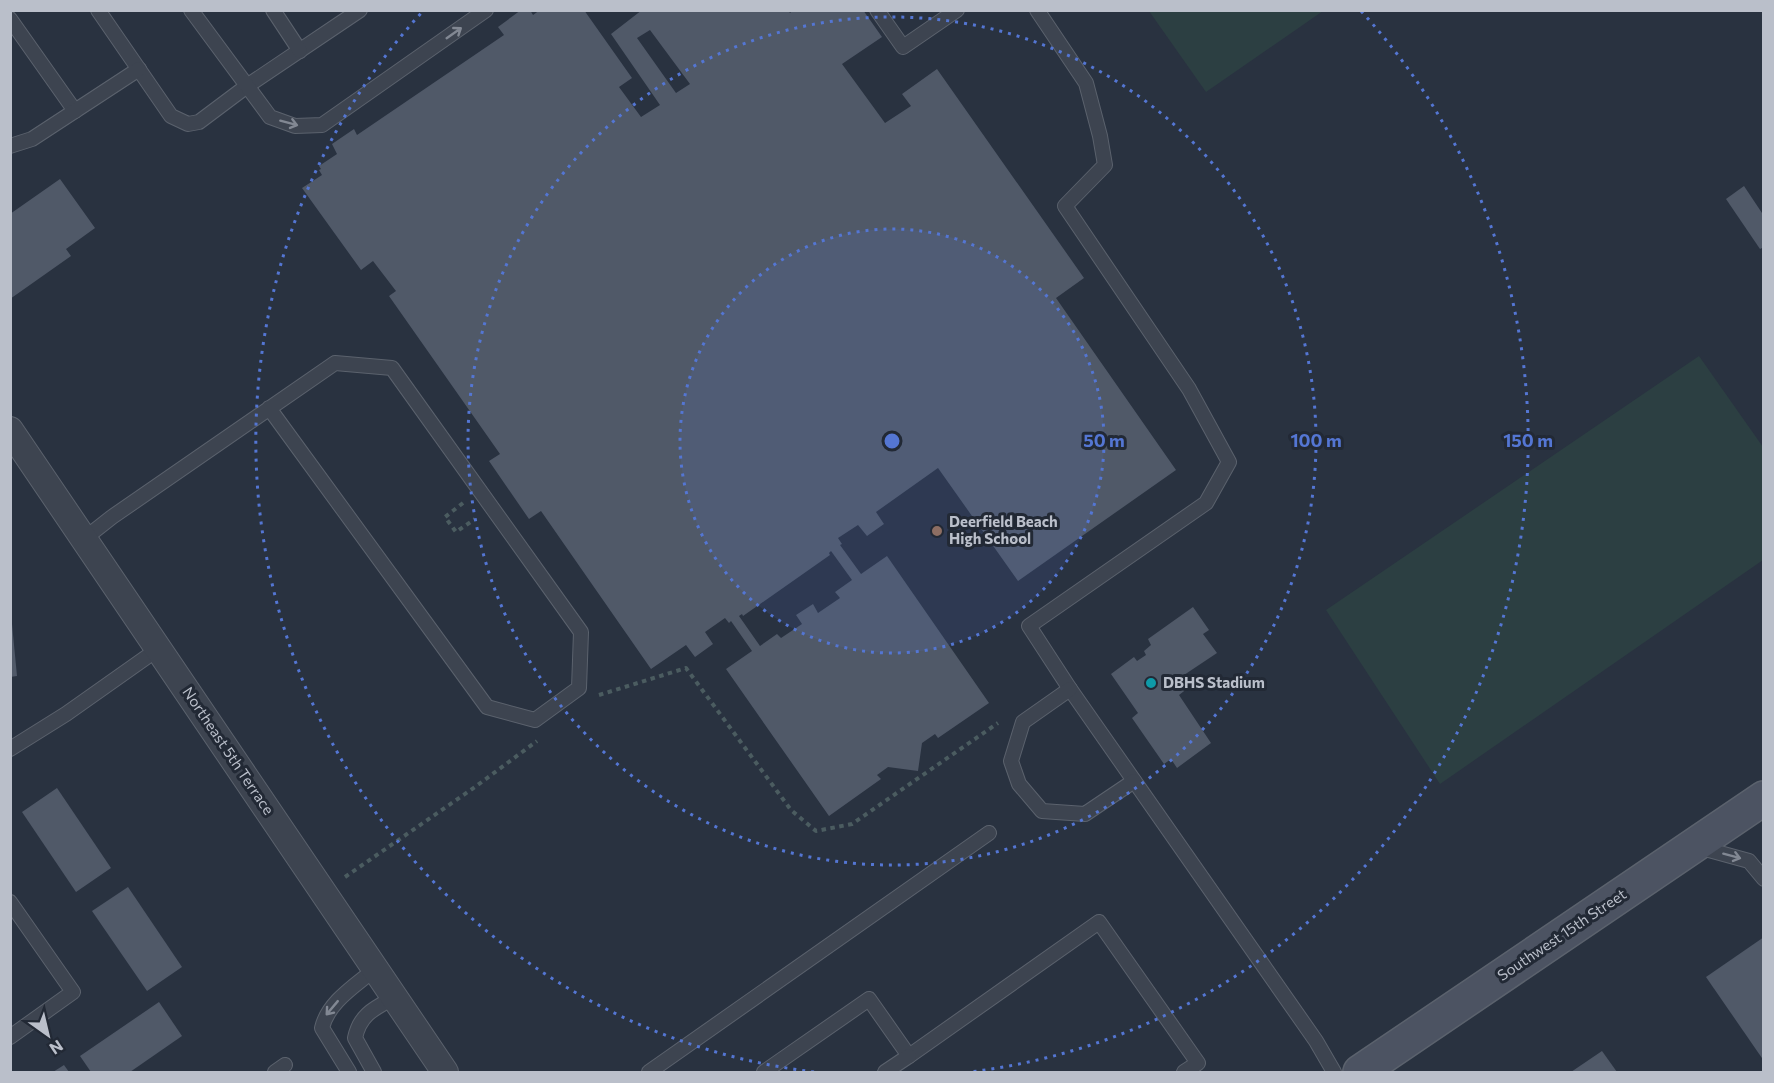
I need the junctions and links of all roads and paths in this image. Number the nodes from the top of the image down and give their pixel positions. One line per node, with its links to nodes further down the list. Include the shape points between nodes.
1 (98, 10): 11 (lane)
2 (191, 10): 12 (lane)
3 (273, 10): 10 (lane)
4 (360, 10): 10 (lane)
5 (486, 10): 12 (lane, one-way to 5, via 270,117 295,126 322,125)
6 (877, 10): 7 (lane, via 903,47)
7 (957, 10)
8 (1037, 10): 19 (lane, via 1086,83 1105,165 1065,206 1189,389 1229,462 1206,503 1029,626)
9 (10, 19): 13 (lane)
10 (300, 51): 12 (lane)
11 (139, 69): 12 (lane, via 171,116 188,124 199,122); 13 (lane)
12 (247, 86)
13 (75, 111): 14 (lane, via 32,139)
14 (10, 146)
15 (269, 408): 15 (lane, via 335,363 392,368 581,632 579,688 535,720 487,707); 17 (lane)
16 (10, 430): 17 (street, Northeast 5th Terrace)
17 (84, 539): 18 (street, Northeast 5th Terrace)
18 (158, 649): 23 (lane); 31 (street, Northeast 5th Terrace)
19 (1070, 689): 24 (lane); 24 (lane, via 1023,722 1011,761 1019,784 1042,811 1085,814)
20 (597, 696): 21 (path, via 686,668 791,810 816,831 852,824)
21 (998, 723)
22 (540, 738): 28 (path)
23 (10, 749)
24 (1134, 781): 42 (lane)
25 (1764, 798): 27 (street, Southwest 15th Street)
26 (989, 833): 38 (lane)
27 (1693, 846): 29 (lane, one-way to 29, via 1749,861); 43 (street, Southwest 15th Street)
28 (345, 878)
29 (1764, 879)
30 (10, 902): 33 (lane, via 73,992)
31 (375, 969): 32 (street, Northeast 5th Terrace); 35 (lane, one-way to 35, via 325,1016 322,1028)
32 (395, 997): 36 (lane, via 368,1012 357,1025 355,1038); 37 (street, Northeast 5th Terrace)
33 (10, 1037)
34 (909, 1056): 39 (lane, via 869,999); 40 (lane); 41 (lane, via 1099,922 1198,1063)
35 (348, 1072)
36 (374, 1072)
37 (445, 1072)
38 (649, 1072)
39 (764, 1072)
40 (885, 1072)
41 (1184, 1072)
42 (1334, 1072)
43 (1359, 1072)

